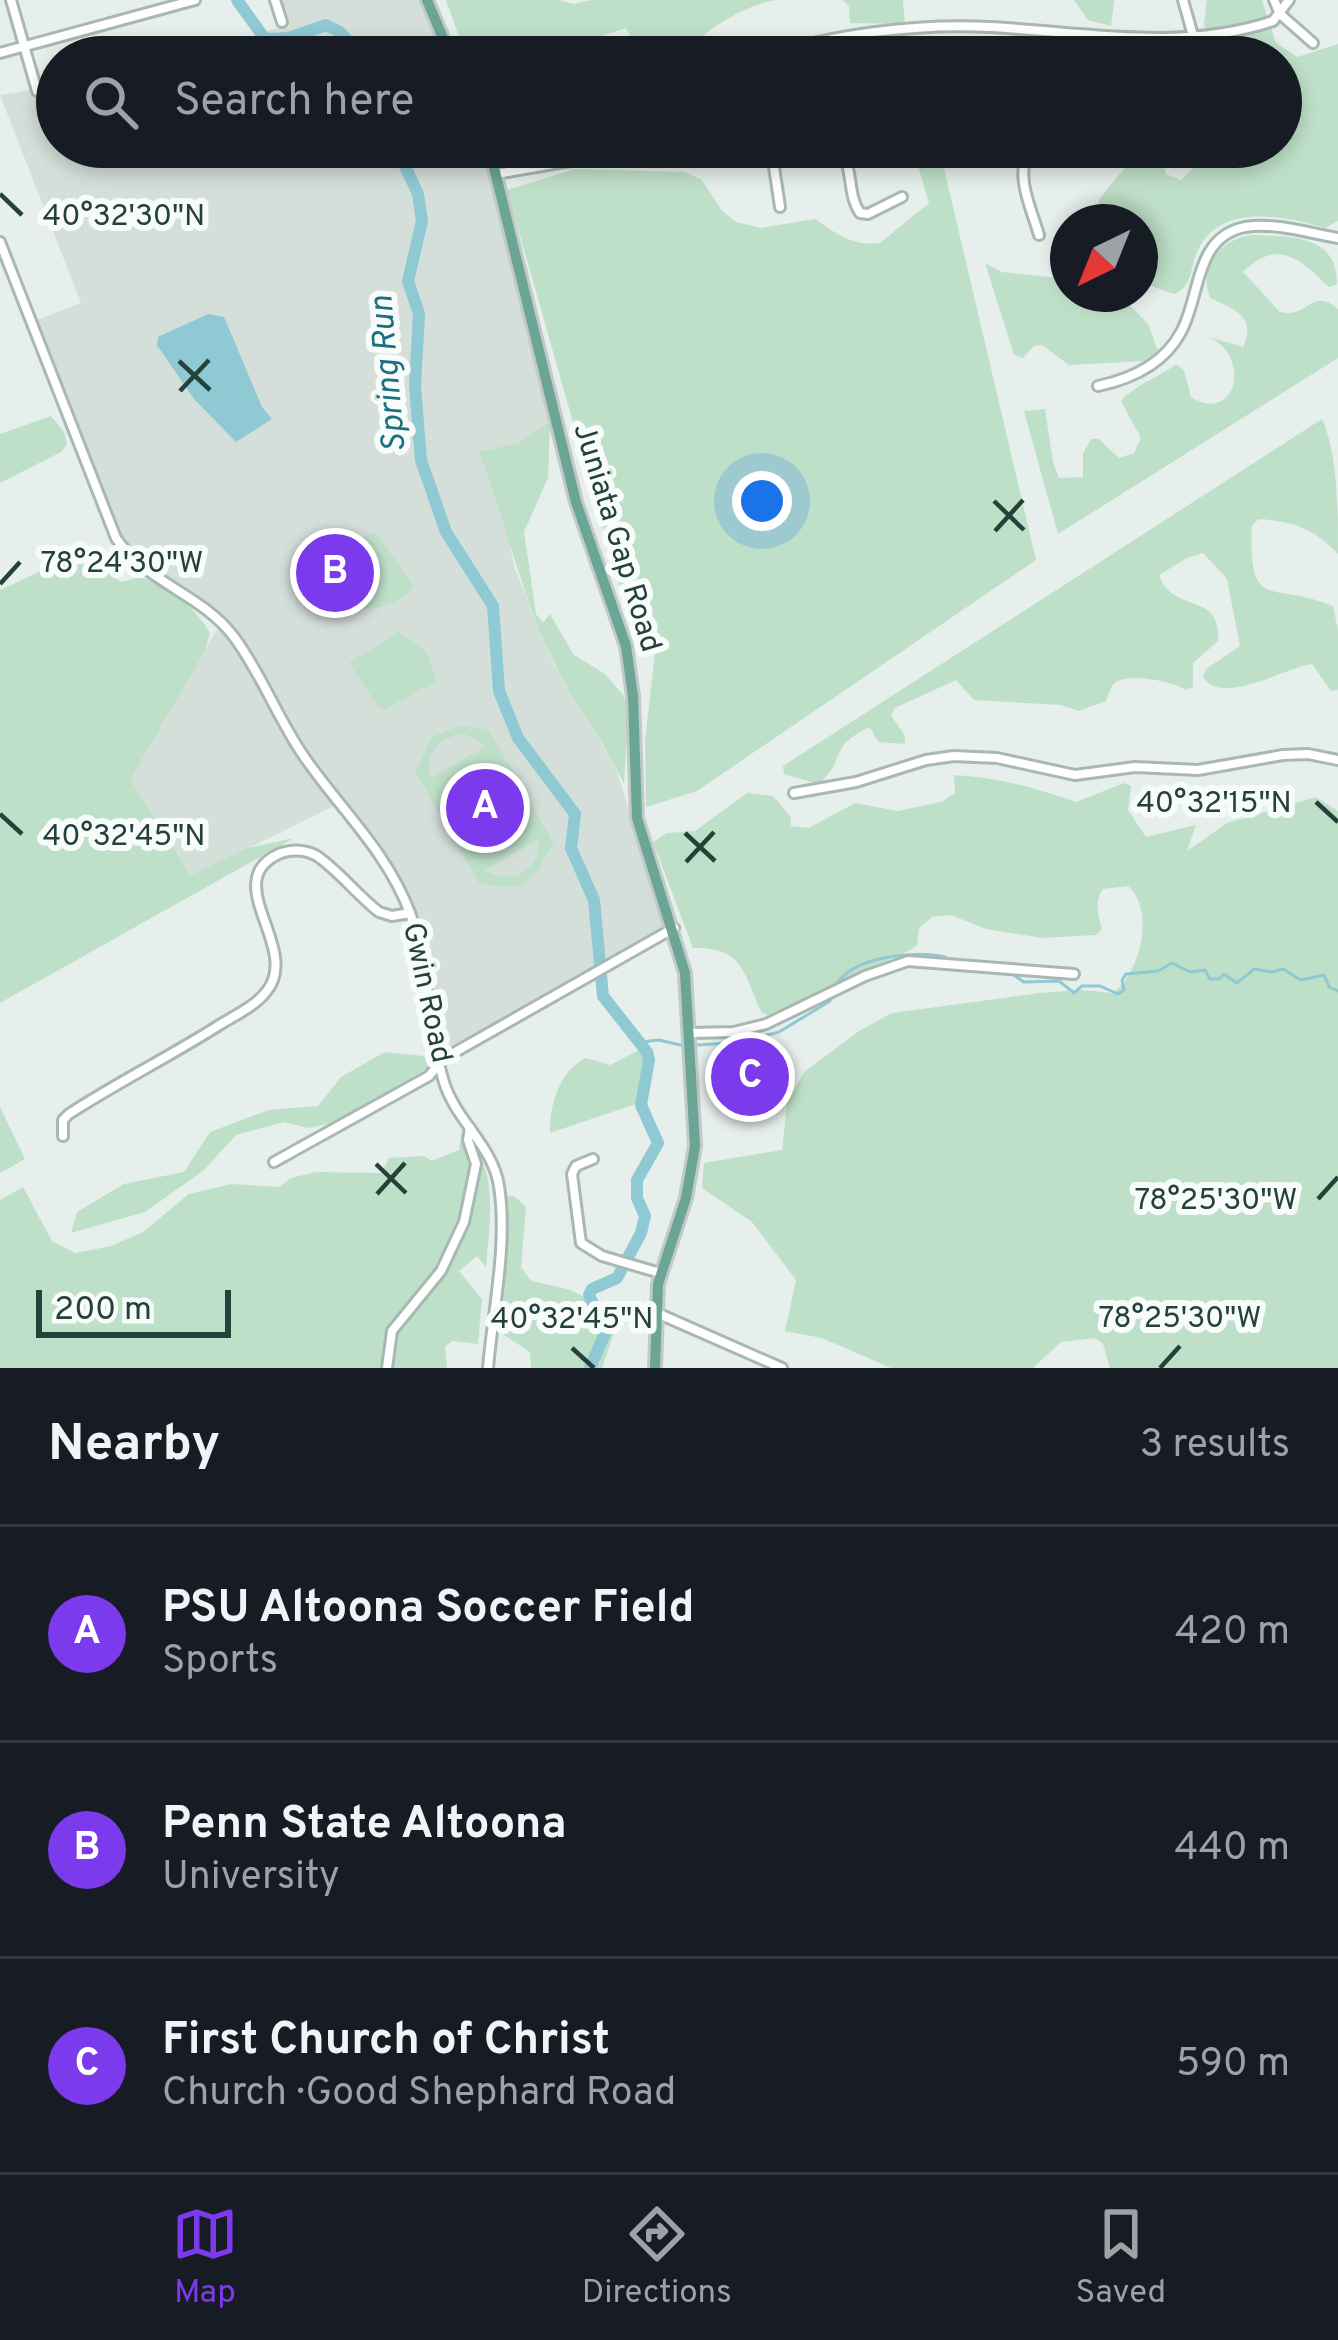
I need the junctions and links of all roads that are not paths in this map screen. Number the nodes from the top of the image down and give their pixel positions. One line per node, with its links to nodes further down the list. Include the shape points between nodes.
1 (11, 0): 18 (street)
2 (195, 0): 10 (street)
3 (275, 0): 9 (street)
4 (427, 0): 11 (main road)
5 (1183, 0): 14 (street)
6 (1274, 0): 8 (street)
7 (1289, 0): 8 (street)
8 (1280, 14): 15 (street); 17 (street)
9 (282, 22)
10 (62, 36)
11 (442, 36)
12 (840, 36): 13 (street, via 985,27)
13 (1100, 36)
14 (1194, 36)
15 (1200, 36)
16 (36, 43): 18 (street)
17 (1313, 43)
18 (25, 46): 19 (street); 20 (street)
19 (0, 53)
20 (36, 88)
21 (495, 168): 26 (main road, Juniata Gap Road)
22 (526, 168): 26 (street)
23 (774, 168): 28 (street)
24 (849, 168): 27 (street, via 860,213)
25 (1022, 168): 29 (street)
26 (496, 173): 36 (main road, Juniata Gap Road, via 576,502 628,658 637,818)
27 (902, 197)
28 (780, 207)
29 (1039, 236)
30 (1338, 238): 32 (street, via 1273,226 1229,233 1207,254 1179,338 1145,370)
31 (0, 242): 35 (street, Gwin Road, via 116,538 134,562 230,632)
32 (1098, 386)
33 (1338, 760): 34 (street, via 1283,755 1198,770 1075,775 954,756)
34 (794, 793)
35 (410, 913): 39 (street, Gwin Road); 41 (street, via 379,912 313,853 289,851 266,863 255,884 278,957 269,988 69,1114)
36 (674, 928): 38 (main road, Juniata Gap Road); 39 (street)
37 (1074, 974): 38 (street, via 908,961 766,1024)
38 (690, 1033): 44 (main road, Juniata Gap Road, via 693,1162)
39 (440, 1064): 40 (street, Gwin Road); 43 (street)
40 (470, 1128): 46 (street, via 476,1164 464,1222 441,1271 392,1331); 47 (street, Gwin Road, via 493,1163 501,1202)
41 (63, 1136)
42 (593, 1159): 44 (street, via 572,1174 578,1236 589,1250)
43 (274, 1162)
44 (660, 1273): 45 (main road, Juniata Gap Road)
45 (655, 1312): 48 (main road, Juniata Gap Road); 49 (street)
46 (387, 1368)
47 (488, 1368)
48 (655, 1368)
49 (782, 1368)

